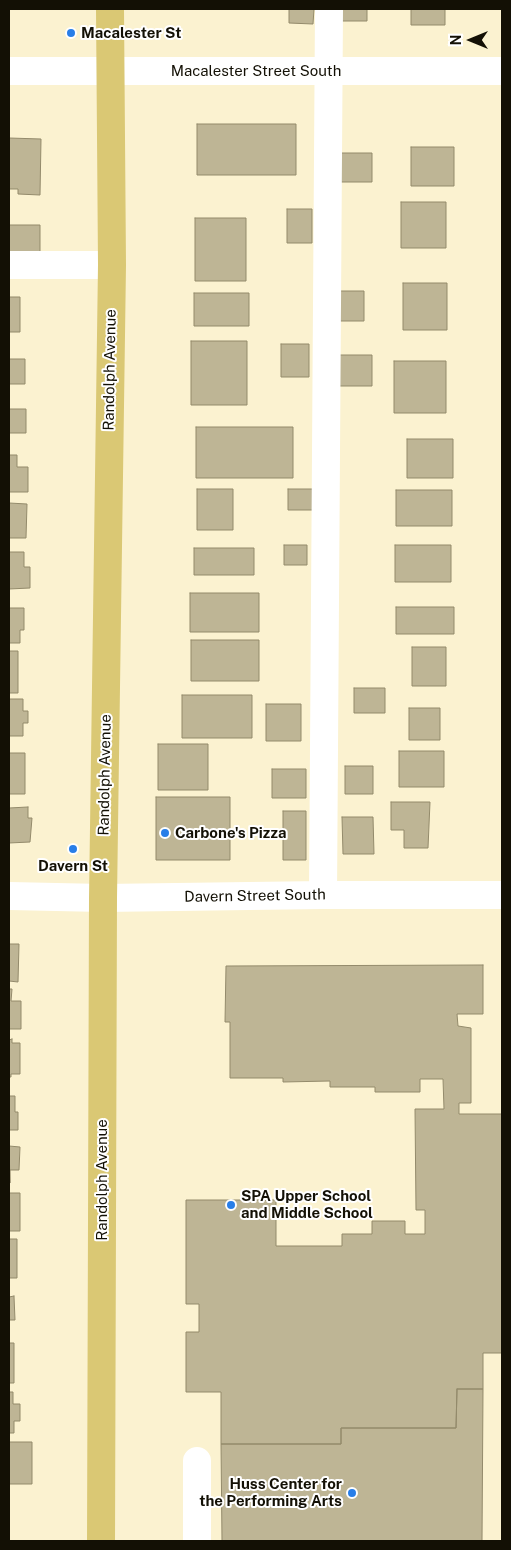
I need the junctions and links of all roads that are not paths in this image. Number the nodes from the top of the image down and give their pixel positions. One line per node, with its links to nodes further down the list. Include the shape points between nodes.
1 (110, 9): 4 (main road, Randolph Avenue)
2 (329, 9): 5 (street)
3 (9, 71): 4 (street, Macalester Street South)
4 (110, 71): 5 (street, Macalester Street South); 8 (main road, Randolph Avenue)
5 (329, 71): 6 (street, Macalester Street South); 9 (street)
6 (502, 71)
7 (9, 265): 8 (street)
8 (112, 265): 12 (main road, Randolph Avenue)
9 (322, 895): 10 (street, Davern Street South); 12 (street, Davern Street South)
10 (502, 895)
11 (9, 896): 12 (street, Davern Street South)
12 (104, 898): 14 (main road, Randolph Avenue)
13 (197, 1461): 15 (street)
14 (100, 1541)
15 (197, 1541)

